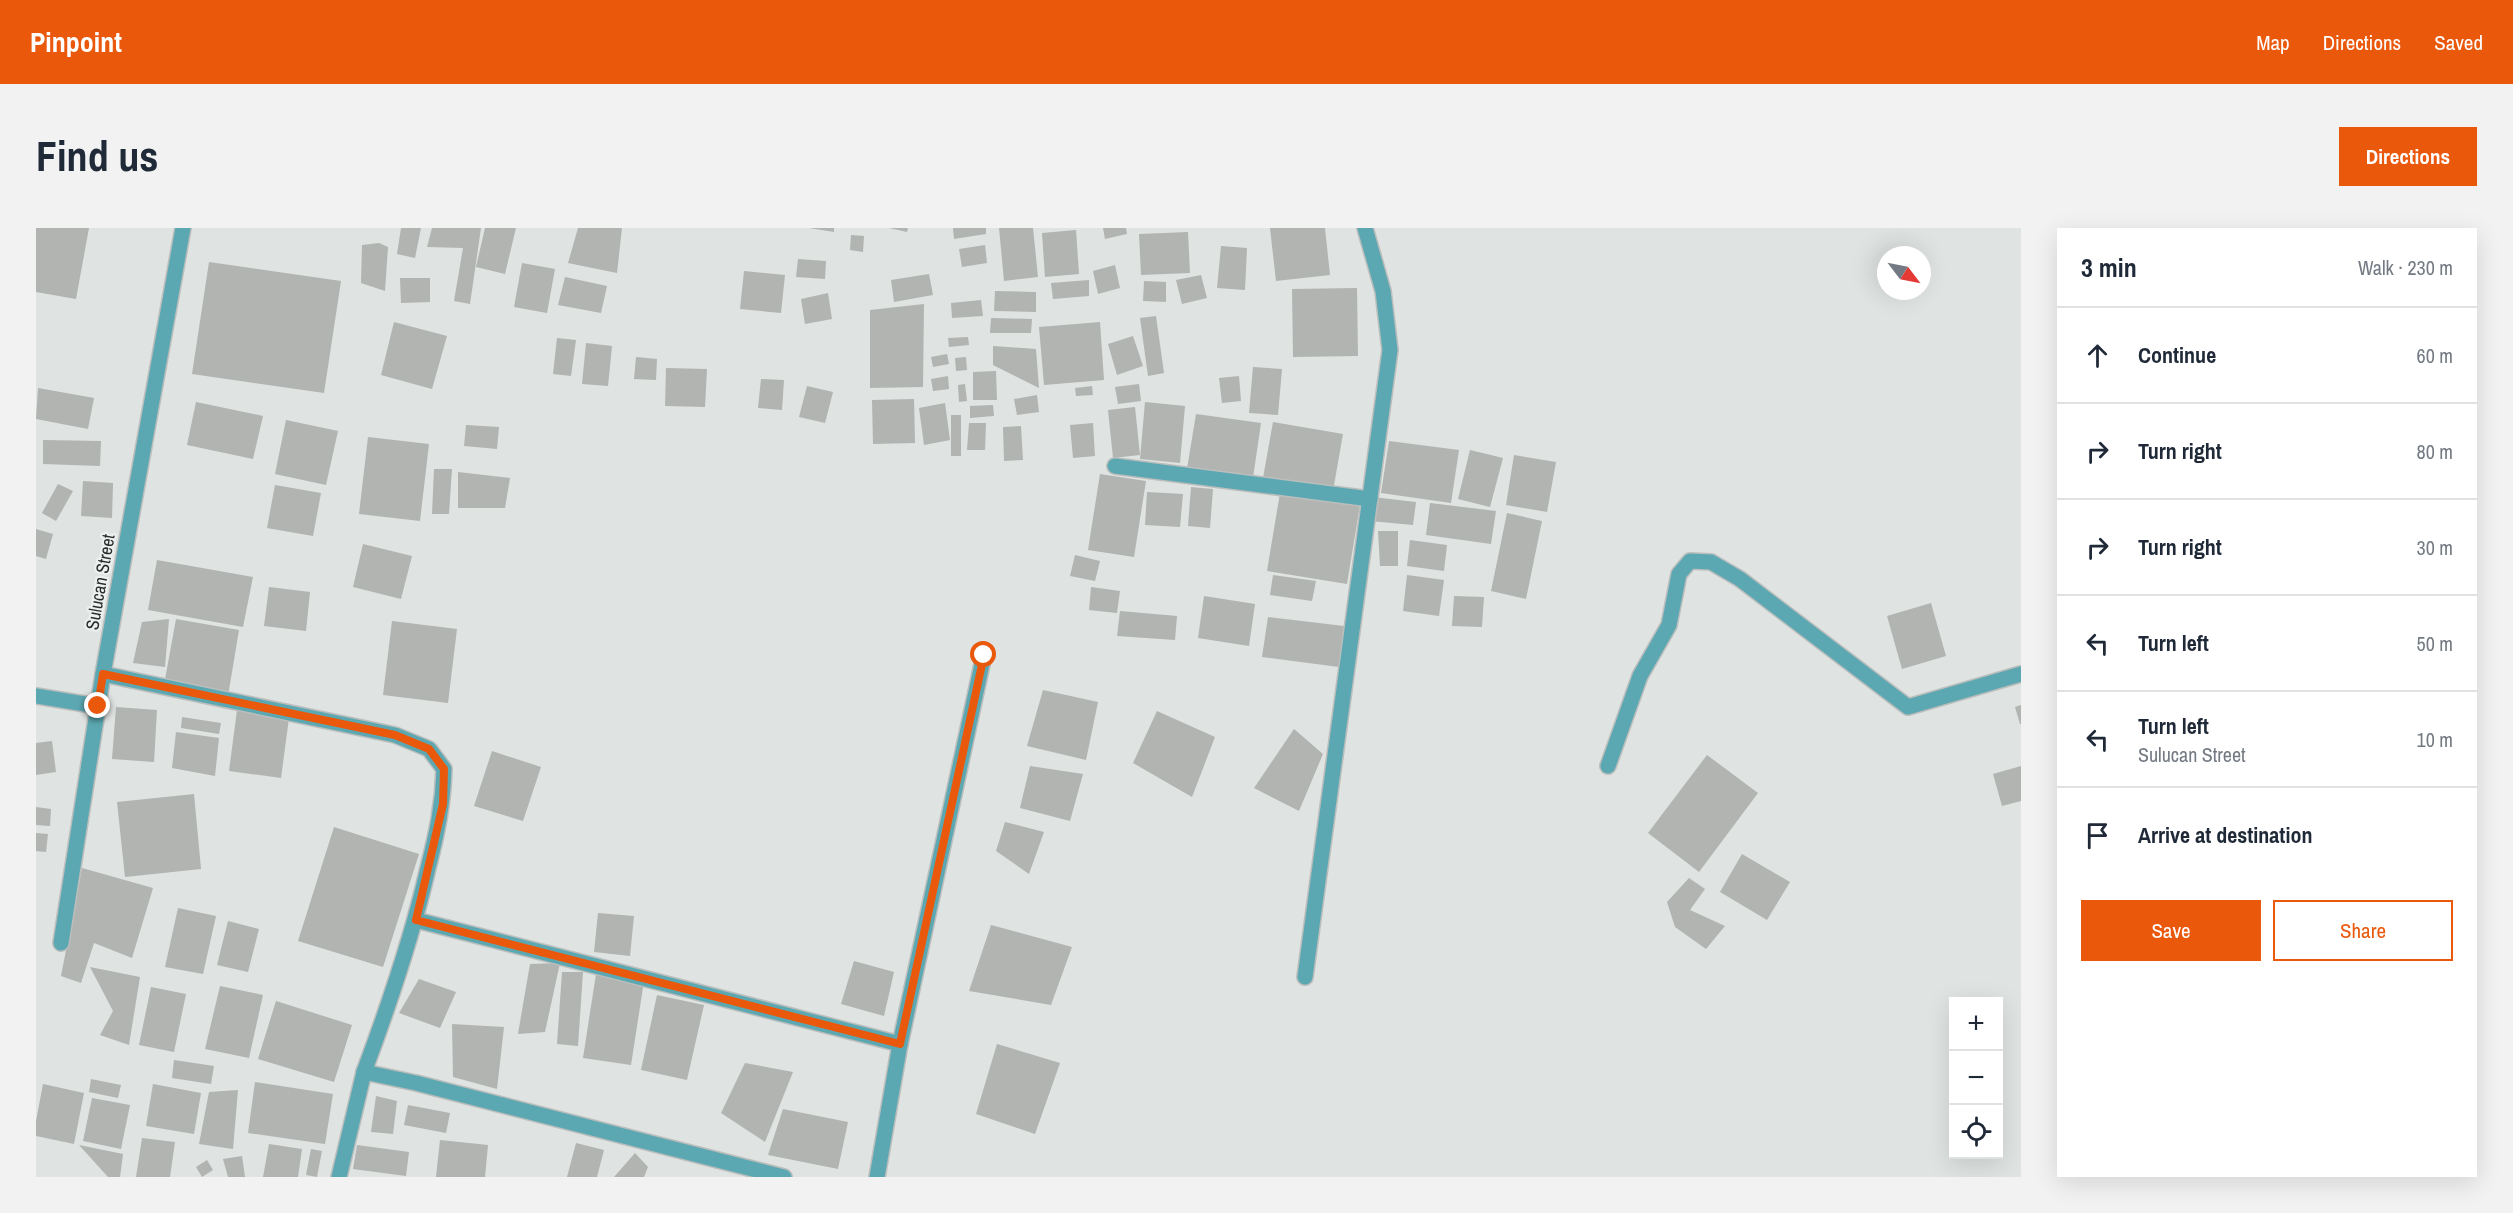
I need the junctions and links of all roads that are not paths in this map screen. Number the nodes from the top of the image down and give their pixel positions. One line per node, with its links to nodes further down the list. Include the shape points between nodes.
1 (183, 228): 6 (street, Sulucan Street)
2 (1365, 228): 4 (street, via 1383,291 1390,350)
3 (1115, 466): 4 (street)
4 (1370, 499): 13 (street)
5 (984, 655): 14 (street)
6 (103, 674): 9 (street, Sulucan Street); 11 (street, via 395,735 429,749 444,769 443,804)
7 (2021, 674): 10 (street, via 1908,707 1740,579 1711,562 1690,561 1679,574 1669,625 1640,676)
8 (36, 696): 9 (street)
9 (98, 706): 12 (street, Sulucan Street)
10 (1608, 766)
11 (416, 920): 14 (street); 15 (street)
12 (61, 944)
13 (1305, 977)
14 (900, 1044): 18 (street)
15 (364, 1072): 16 (street); 17 (street)
16 (339, 1177)
17 (784, 1177)
18 (877, 1177)

